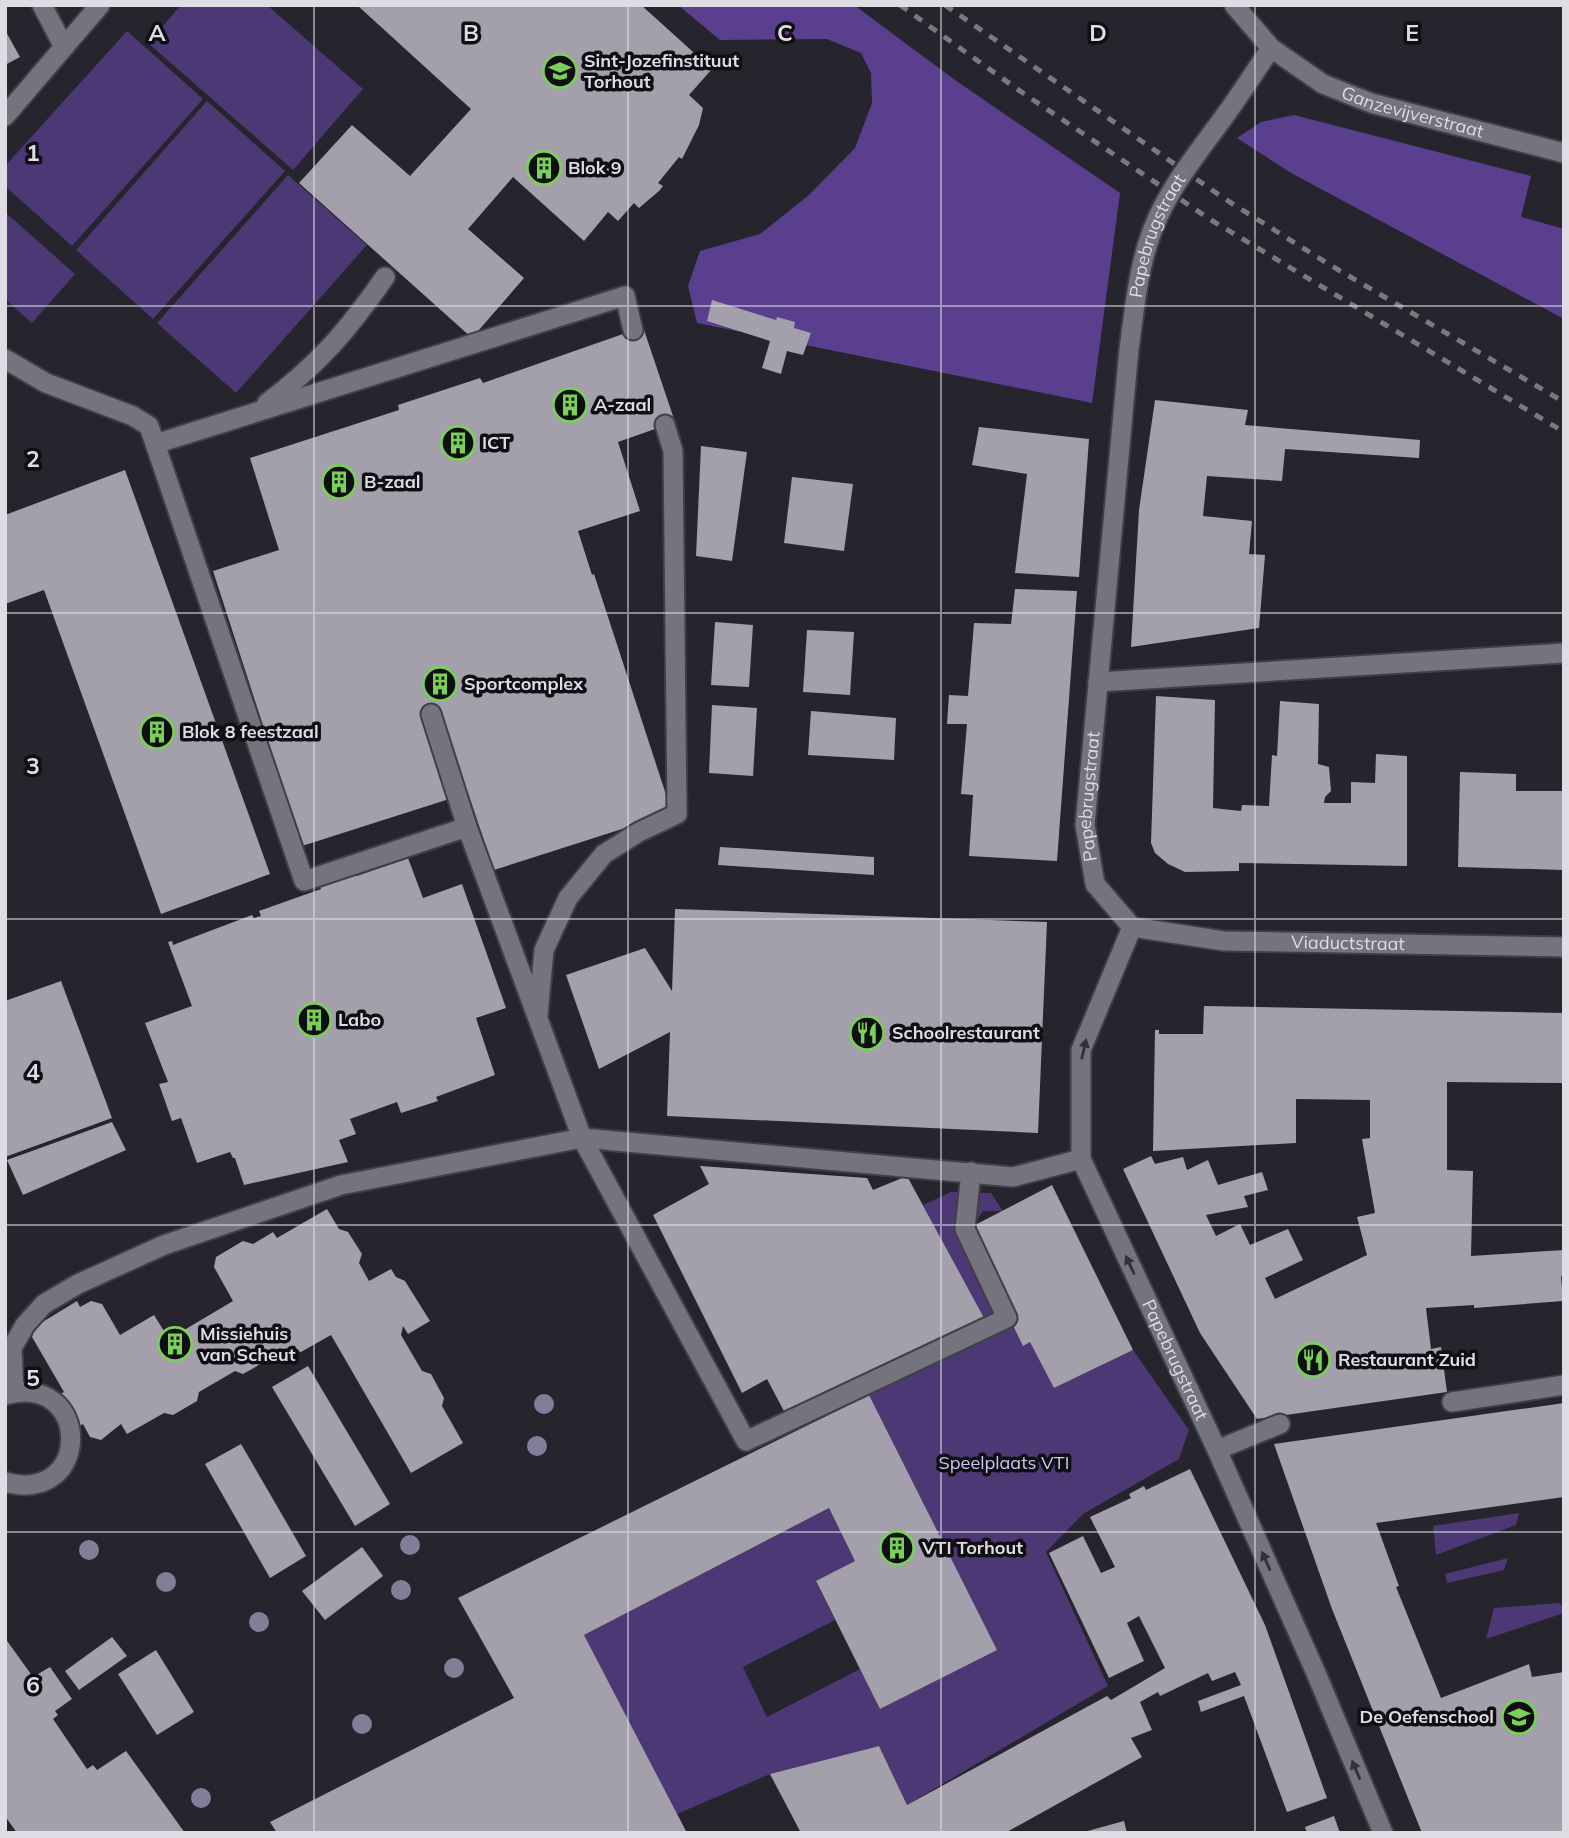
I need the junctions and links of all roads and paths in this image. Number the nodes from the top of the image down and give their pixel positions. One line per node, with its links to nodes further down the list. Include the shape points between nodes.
1 (42, 5): 4 (street)
2 (100, 5): 4 (street)
3 (1234, 5): 5 (street, Ganzevijverstraat)
4 (64, 47): 6 (street)
5 (1271, 48): 7 (street, Ganzevijverstraat, via 1323,83 1371,103); 15 (street, Papebrugstraat, via 1189,165 1161,210 1148,243 1129,349)
6 (5, 116)
7 (1564, 153)
8 (385, 277): 11 (street, via 331,349)
9 (633, 330): 11 (street, via 625,296)
10 (5, 359): 13 (street, via 46,383 133,415 149,426)
11 (256, 412): 13 (street)
12 (665, 425): 20 (street, via 673,451 677,814 604,854 568,898 544,950)
13 (155, 444): 17 (street, via 304,881)
14 (1564, 653): 15 (street)
15 (1098, 682): 18 (street, Papebrugstraat, via 1085,825 1095,884)
16 (430, 714): 17 (street)
17 (467, 827): 20 (street)
18 (1132, 927): 19 (street, Viaductstraat, via 1224,941); 22 (street, Papebrugstraat, one-way to 18, via 1081,1050)
19 (1564, 947)
20 (538, 1019): 21 (street)
21 (582, 1138): 23 (street); 23 (street, via 746,1441 1007,1318 965,1229); 25 (street, via 341,1185 164,1245 44,1304 12,1348)
22 (1081, 1158): 23 (street, via 1013,1177); 28 (street, Papebrugstraat, one-way to 22)
23 (971, 1172)
24 (1564, 1385): 26 (street)
25 (10, 1394): 29 (street, via 37,1392 51,1399 63,1410 72,1439 70,1454 50,1479 35,1485)
26 (1452, 1402)
27 (1280, 1424): 28 (street)
28 (1217, 1450): 30 (street, Papebrugstraat, one-way to 28)
29 (5, 1482)
30 (1382, 1833)

